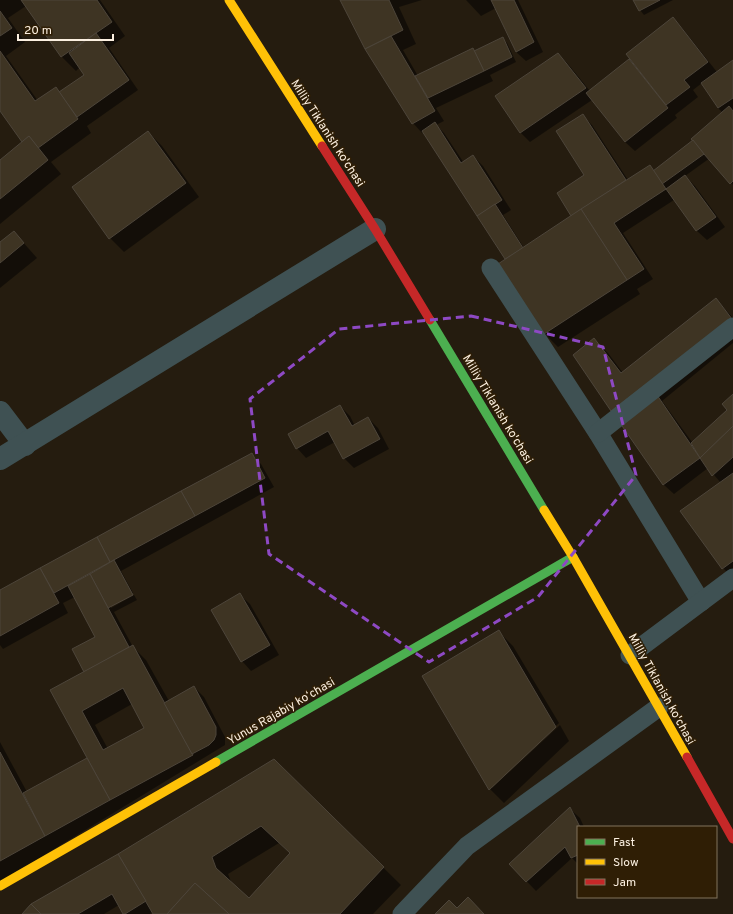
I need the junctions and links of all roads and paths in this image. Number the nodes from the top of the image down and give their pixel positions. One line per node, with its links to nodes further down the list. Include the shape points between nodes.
1 (229, 0): 2 (main road, Milliy Tiklanish ko'chasi)
2 (375, 229): 7 (street); 9 (main road, Milliy Tiklanish ko'chasi)
3 (492, 268): 6 (lane)
4 (733, 327): 6 (lane)
5 (0, 412): 7 (street)
6 (598, 433): 11 (lane)
7 (25, 445): 8 (street)
8 (0, 459)
9 (573, 557): 12 (main road, Milliy Tiklanish ko'chasi); 15 (main road, Yunus Rajabiy koʻchasi)
10 (733, 578): 11 (lane)
11 (701, 602): 12 (lane)
12 (630, 655): 13 (main road, Milliy Tiklanish ko'chasi)
13 (659, 707): 14 (main road, Milliy Tiklanish ko'chasi); 16 (lane, via 467,846)
14 (733, 839)
15 (0, 886)
16 (402, 914)

